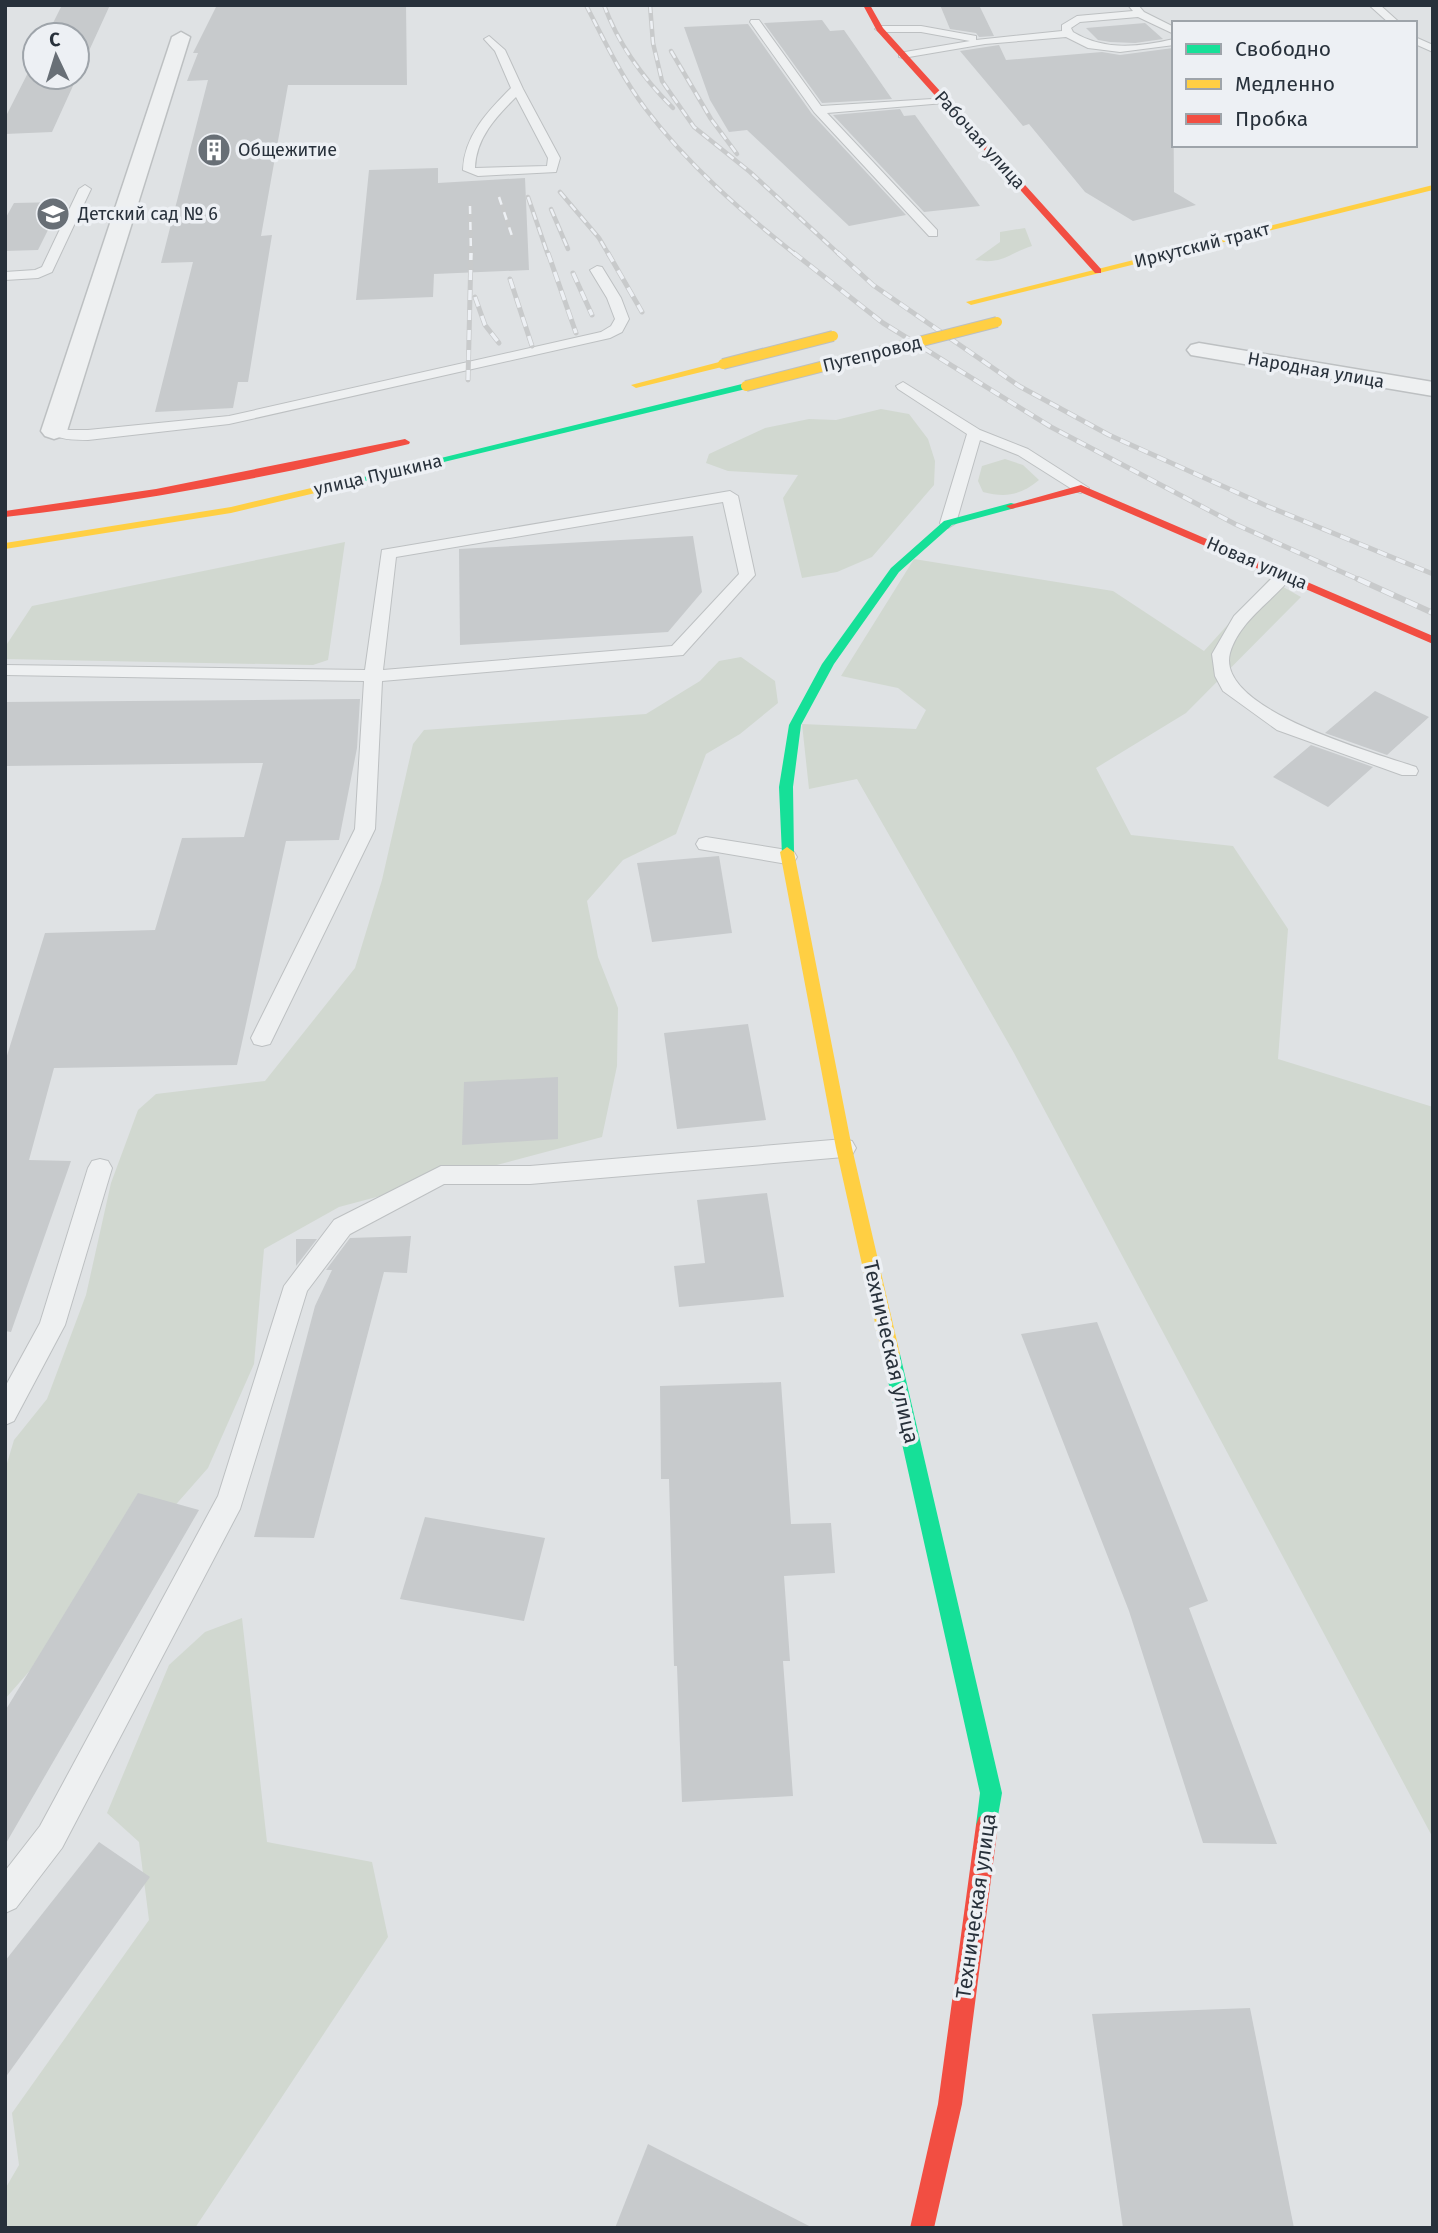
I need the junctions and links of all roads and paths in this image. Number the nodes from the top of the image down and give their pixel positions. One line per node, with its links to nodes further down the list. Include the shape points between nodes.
1 (866, 5): 6 (street, Рабочая улица)
2 (1374, 5): 4 (lane)
3 (1137, 10): 7 (lane); 8 (lane, via 1077,19 1066,27)
4 (1393, 21)
5 (755, 22): 18 (lane)
6 (880, 29): 11 (lane, via 921,29); 15 (street, Рабочая улица)
7 (1172, 30)
8 (1068, 34): 11 (lane); 13 (lane, via 1107,48)
9 (181, 37): 33 (street)
10 (489, 39): 16 (lane, via 500,50)
11 (985, 41): 15 (lane)
12 (1417, 41): 14 (lane)
13 (1172, 43)
14 (1433, 49)
15 (904, 55): 17 (street, Рабочая улица)
16 (517, 89): 16 (lane, via 554,158 552,169 469,170 484,123)
17 (944, 100): 18 (lane); 23 (street, Рабочая улица)
18 (818, 110): 21 (lane)
19 (1433, 187): 23 (street, Иркутский тракт)
20 (85, 189): 24 (lane, via 47,269)
21 (933, 233)
22 (597, 270): 33 (lane, via 622,320 605,335 219,422 88,435)
23 (1098, 271): 25 (street, Иркутский тракт)
24 (5, 276)
25 (964, 304)
26 (1004, 320): 29 (street, Путепровод, bridge)
27 (853, 331): 32 (street, Путепровод, bridge)
28 (1199, 350): 31 (street, Народная улица)
29 (746, 386): 39 (street, улица Пушкина, via 231,510)
30 (903, 386): 34 (lane)
31 (1433, 389)
32 (614, 391)
33 (54, 431)
34 (975, 433): 36 (lane, via 1023,452); 38 (lane)
35 (424, 438): 37 (street, улица Пушкина, via 220,480)
36 (1081, 488): 38 (street); 40 (street, Новая улица)
37 (5, 514)
38 (948, 523): 46 (street, Техническая улица, via 895,570 828,664 795,725 786,787)
39 (5, 546)
40 (1286, 575): 41 (street, Новая улица); 44 (lane, via 1240,620 1221,654 1232,691 1283,726)
41 (1433, 640)
42 (5, 670): 43 (lane)
43 (373, 676): 43 (lane, via 388,553 730,496 747,575 677,651); 47 (lane, via 365,829)
44 (1409, 771)
45 (706, 844): 46 (lane)
46 (787, 857): 48 (street, Техническая улица)
47 (262, 1038)
48 (844, 1148): 51 (lane, via 530,1175 441,1175 342,1227 296,1286 230,1500 51,1837); 52 (street, Техническая улица, via 991,1793 950,2104)
49 (100, 1168): 50 (lane, via 52,1325)
50 (5, 1413)
51 (5, 1897)
52 (922, 2228)

